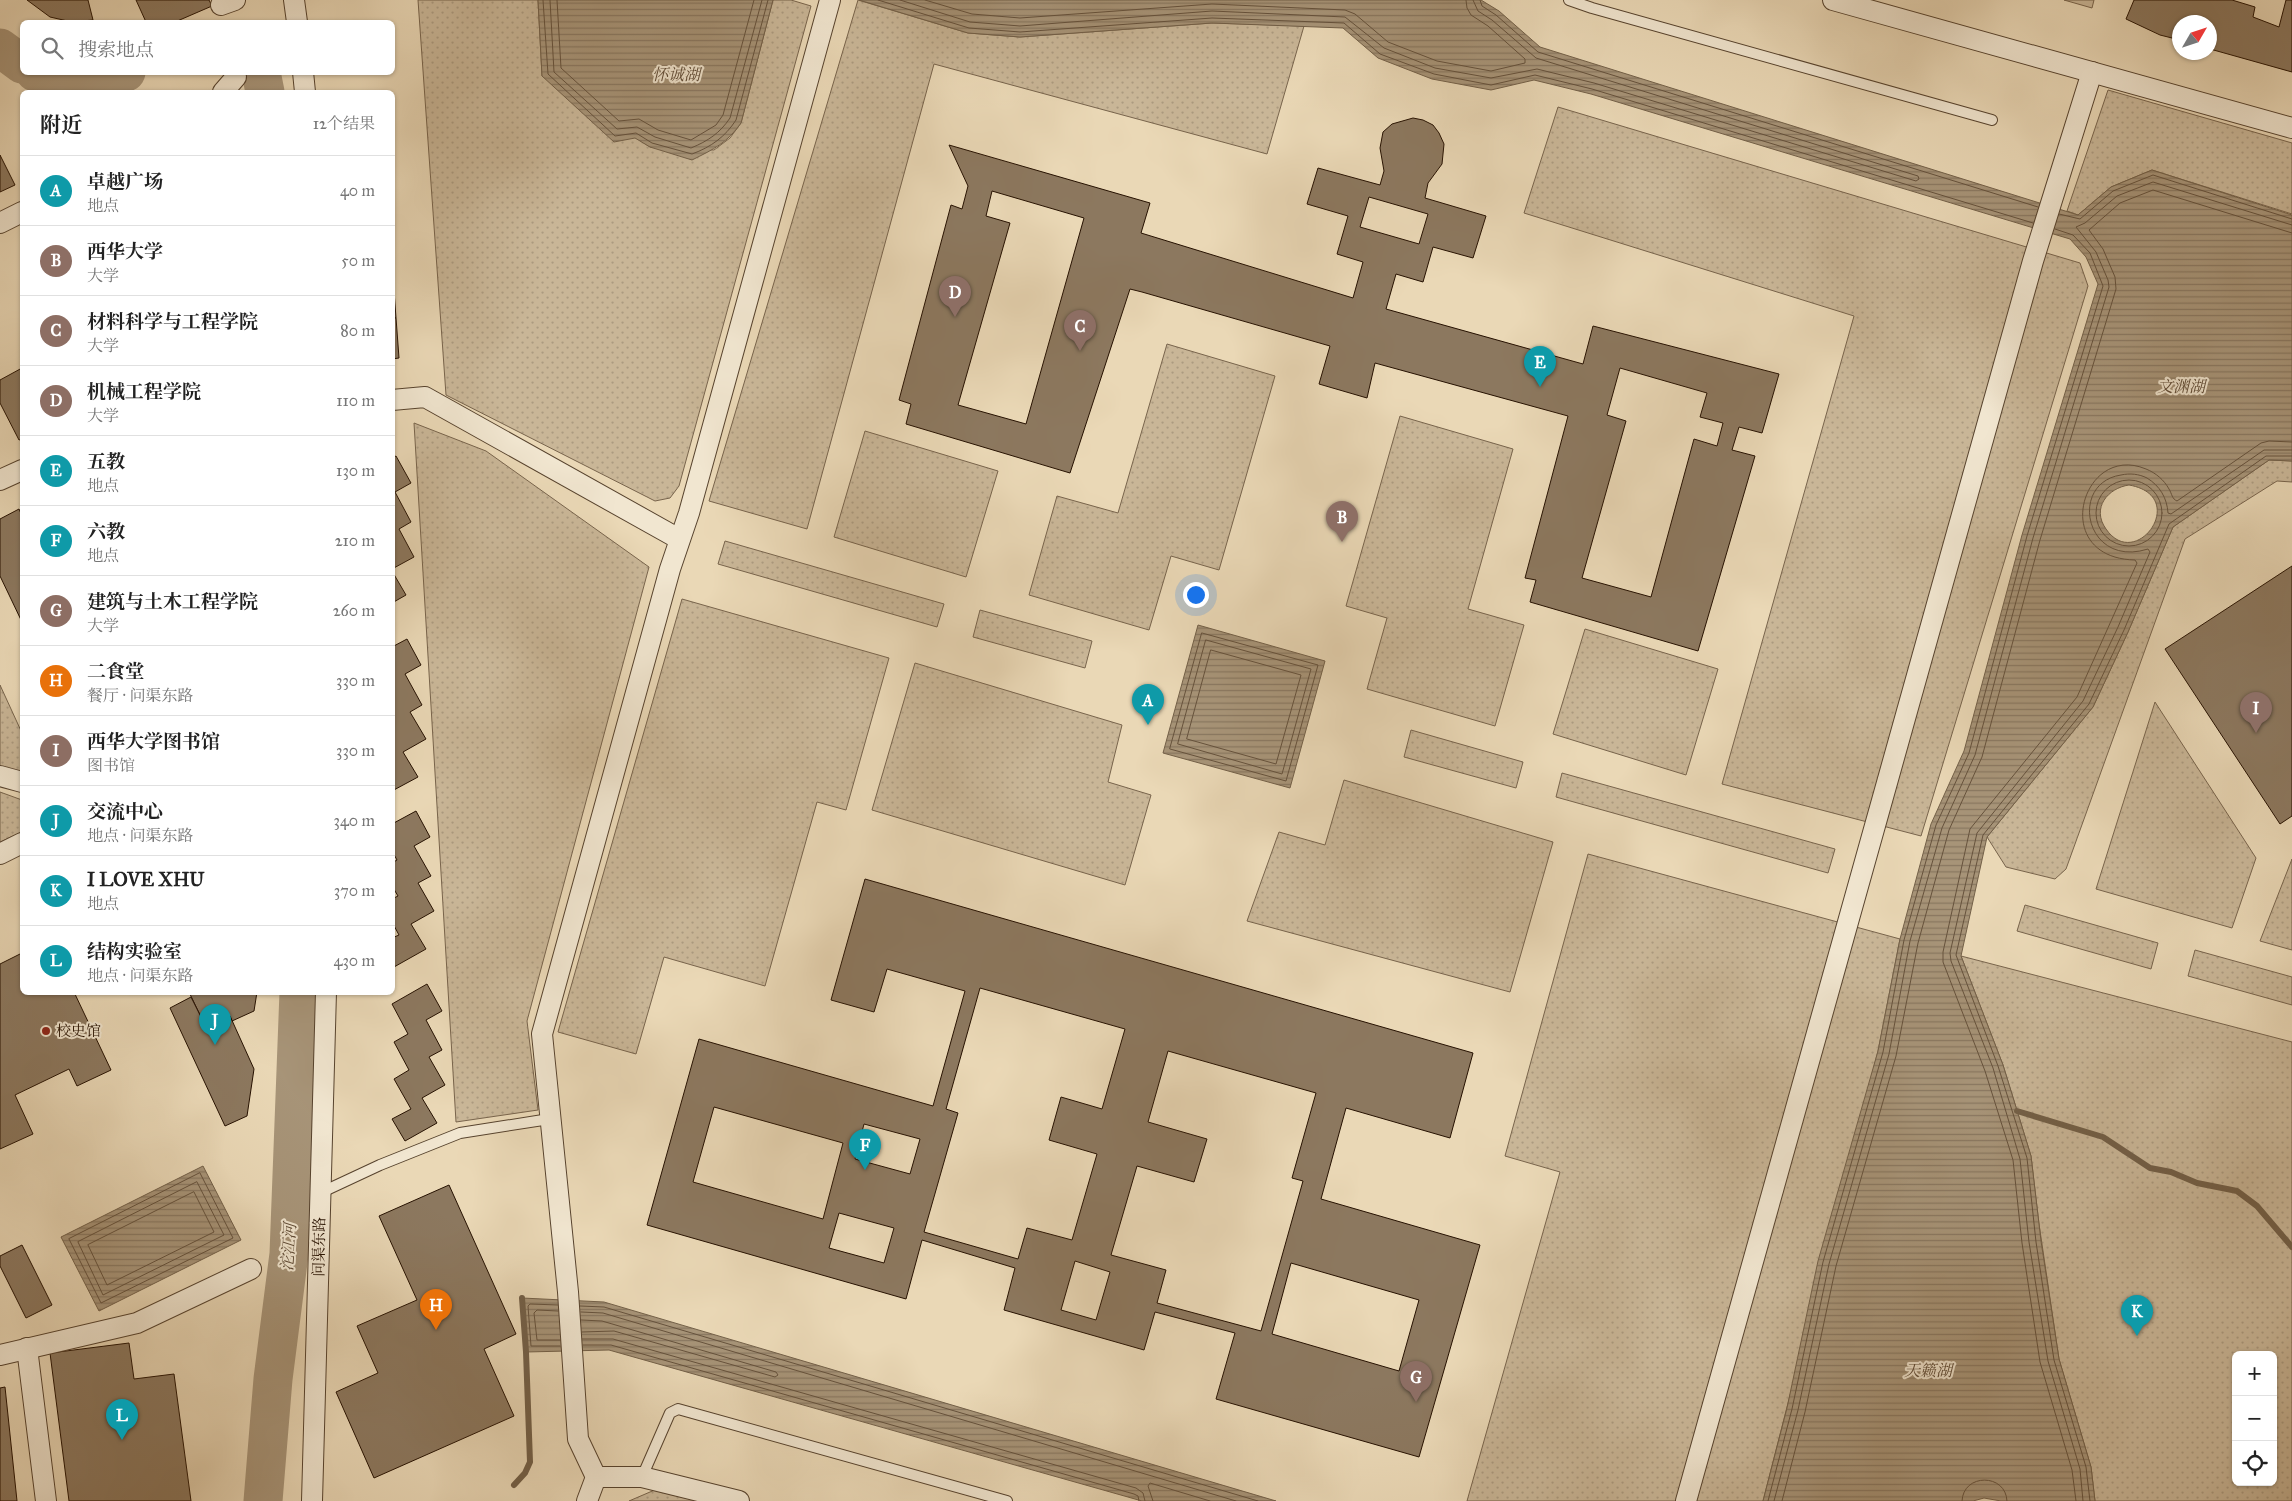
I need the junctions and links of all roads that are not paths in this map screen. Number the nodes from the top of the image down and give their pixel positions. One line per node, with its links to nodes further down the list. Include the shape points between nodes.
1 (294, 0): 5 (street)
2 (830, 0): 18 (street, via 692,503)
3 (1569, 0): 11 (lane)
4 (1833, 0): 6 (street)
5 (297, 20)
6 (2092, 72): 12 (street); 36 (street, via 2033,261)
7 (303, 75): 10 (street)
8 (236, 77): 9 (street)
9 (225, 90)
10 (305, 90)
11 (1992, 120)
12 (2292, 128)
13 (20, 213): 14 (street)
14 (0, 223)
15 (395, 400): 18 (street, via 425,397)
16 (20, 470): 17 (street)
17 (1, 475)
18 (679, 540): 29 (street, via 542,1034 568,1292 578,1439)
19 (0, 776): 20 (street)
20 (20, 781)
21 (20, 844): 22 (street)
22 (0, 854)
23 (326, 995): 25 (street, 问渠东路)
24 (543, 1120): 25 (lane, via 460,1133)
25 (320, 1193): 32 (street, 问渠东路)
26 (251, 1269): 27 (street, via 137,1323)
27 (27, 1348): 28 (street); 31 (street)
28 (0, 1355)
29 (596, 1477): 30 (street); 33 (street)
30 (642, 1477): 34 (street); 35 (lane, via 670,1413 678,1409)
31 (46, 1501)
32 (312, 1501)
33 (587, 1501)
34 (739, 1501)
35 (1006, 1501)
36 (1686, 1501)

